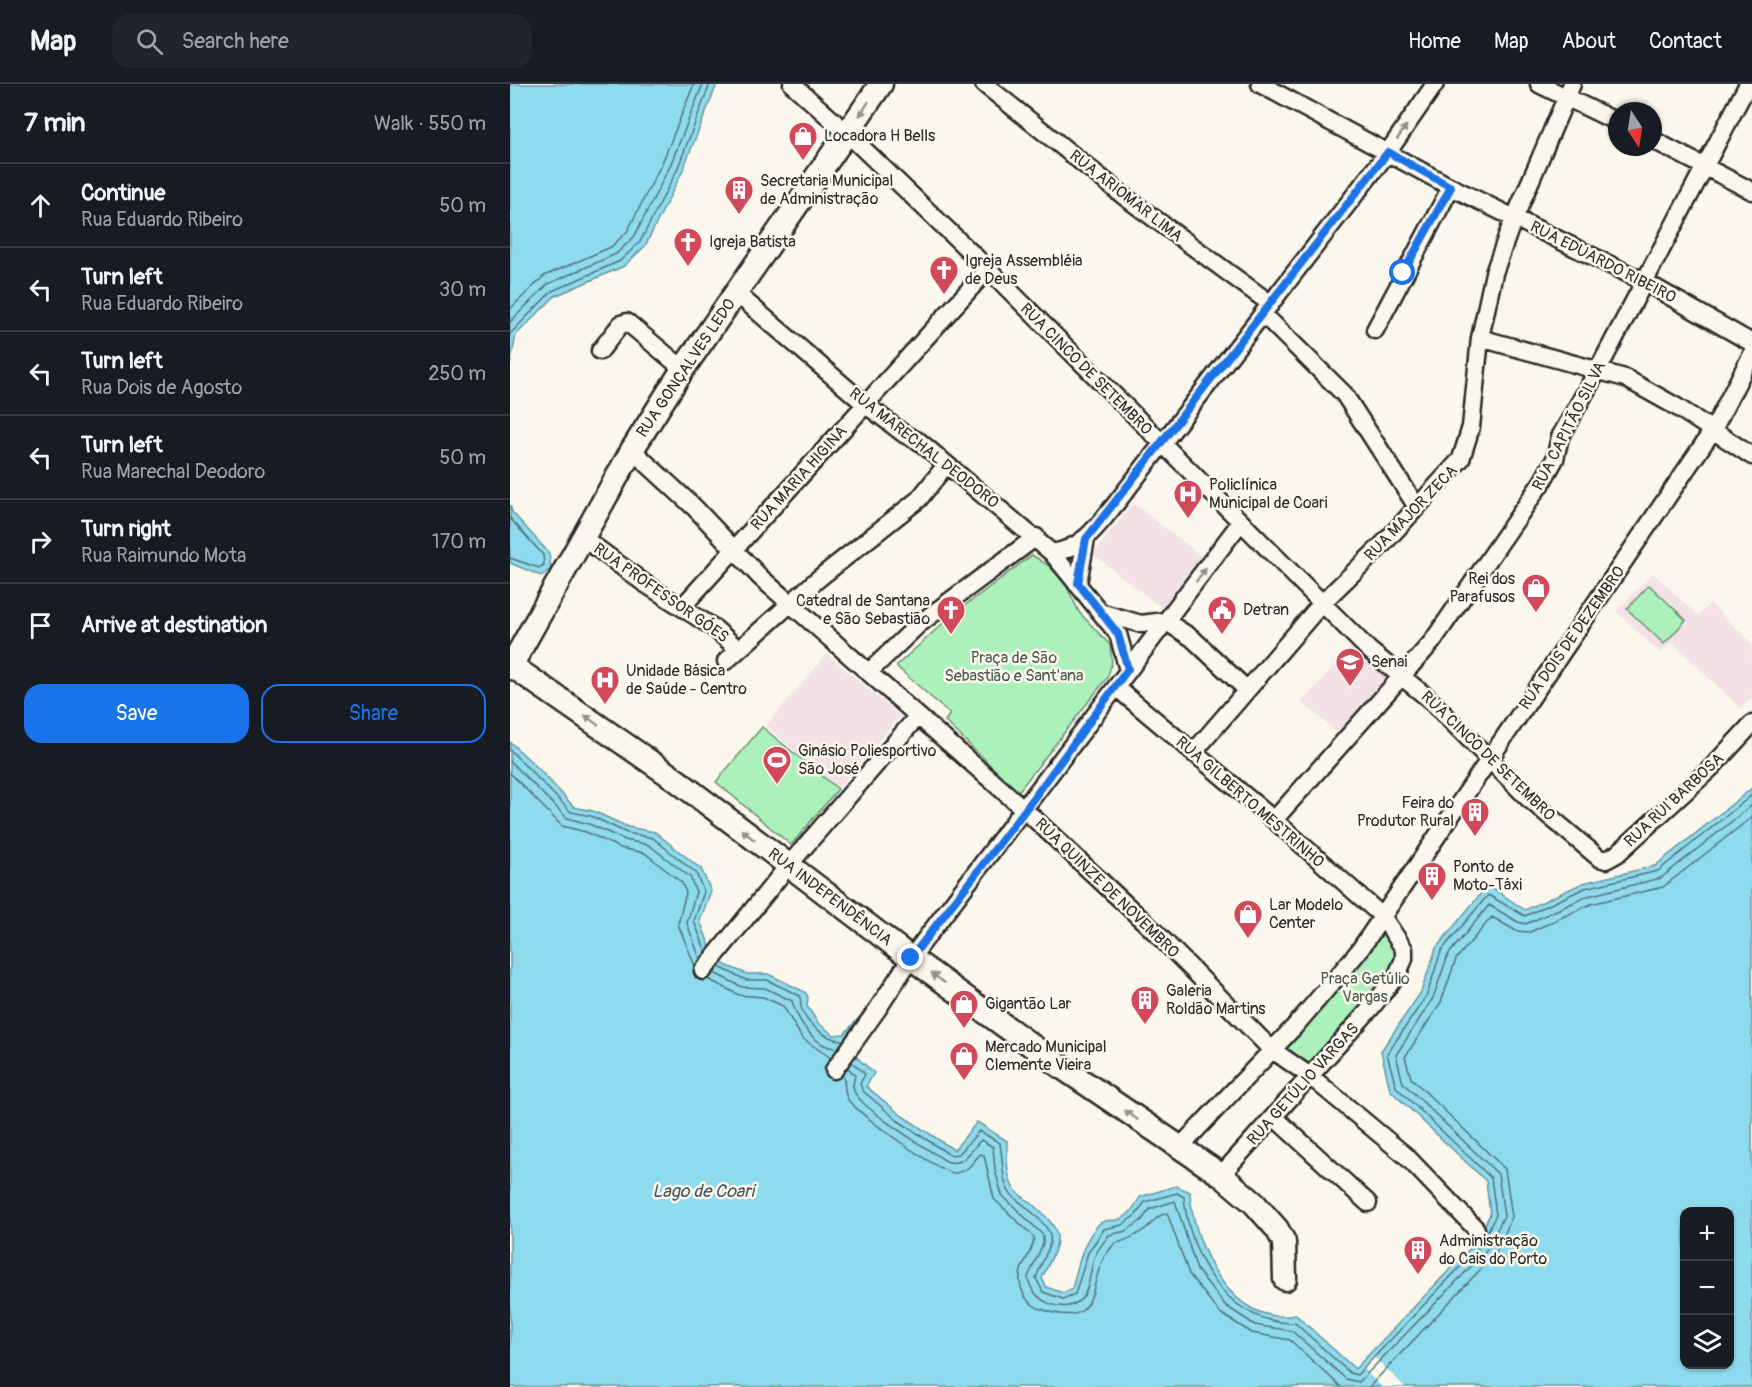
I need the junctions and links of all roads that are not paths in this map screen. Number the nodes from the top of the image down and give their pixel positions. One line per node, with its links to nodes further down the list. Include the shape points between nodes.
1 (792, 84): 10 (street, RUA CINCO DE SETEMBRO)
2 (881, 84): 10 (main road, RUA GONÇALVES LEDO, one-way to 10)
3 (984, 84): 20 (street, RUA ARIOMAR LIMA)
4 (1260, 84): 12 (street, RUA EDUARDO RIBEIRO)
5 (1435, 84): 12 (street, one-way to 5)
6 (1539, 84): 8 (street)
7 (1748, 84): 13 (street, RUA CAPITÃO SILVA)
8 (1569, 90): 9 (street); 16 (street, RUA MAJOR ZECA)
9 (1608, 116)
10 (848, 134): 17 (street, RUA CINCO DE SETEMBRO); 19 (main road, RUA GONÇALVES LEDO)
11 (1662, 144): 13 (street)
12 (1388, 152): 14 (street, RUA EDUARDO RIBEIRO); 20 (street)
13 (1706, 166): 15 (street); 18 (street, RUA CAPITÃO SILVA)
14 (1451, 187): 16 (street, RUA EDUARDO RIBEIRO); 21 (street)
15 (1752, 192)
16 (1514, 218): 18 (street, RUA EDUARDO RIBEIRO); 22 (street, RUA MAJOR ZECA, via 1494,273)
17 (987, 269): 28 (street, RUA MARIA HIGINA); 30 (street, RUA CINCO DE SETEMBRO)
18 (1643, 281): 23 (street, RUA EDUARDO RIBEIRO); 27 (street, RUA CAPITÃO SILVA)
19 (736, 293): 26 (main road, RUA GONÇALVES LEDO); 28 (street, RUA MARECHAL DEODORO)
20 (1267, 309): 30 (street); 34 (street, RUA ARIOMAR LIMA, via 1344,394)
21 (1375, 330)
22 (1480, 338): 27 (street); 34 (street, RUA MAJOR ZECA, via 1471,427 1461,459)
23 (1752, 343)
24 (600, 351): 26 (street, via 621,324 627,322)
25 (1752, 354): 29 (street, RUA DOIS DE DEZEMBRO)
26 (683, 369): 31 (main road, RUA GONÇALVES LEDO)
27 (1598, 370): 29 (street, via 1625,378); 52 (street, RUA CAPITÃO SILVA, via 1560,437 1555,459 1542,482 1432,642)
28 (865, 404): 33 (street, RUA MARECHAL DEODORO); 39 (street, RUA MARIA HIGINA)
29 (1713, 430): 32 (street); 58 (street, RUA DOIS DE DEZEMBRO)
30 (1161, 445): 35 (street, RUA CINCO DE SETEMBRO); 38 (street)
31 (632, 450): 36 (main road, RUA GONÇALVES LEDO); 39 (street, RUA QUINZE DE NOVEMBRO)
32 (1752, 456)
33 (946, 465): 37 (street, RUA MARECHAL DEODORO); 42 (street, via 919,500)
34 (1417, 507): 43 (street, RUA MAJOR ZECA)
35 (1240, 523): 43 (street, RUA CINCO DE SETEMBRO); 46 (street, one-way to 35)
36 (582, 537): 44 (street, RUA PROFESSOR GÓES, via 644,583); 49 (main road, RUA GONÇALVES LEDO)
37 (1036, 537): 40 (street, RUA MARECHAL DEODORO); 51 (street, via 919,624)
38 (1086, 539): 40 (street, via 1068,550); 41 (street)
39 (734, 550): 42 (street, RUA QUINZE DE NOVEMBRO); 44 (street, RUA MARIA HIGINA)
40 (1052, 552): 41 (street, RUA MARECHAL DEODORO)
41 (1078, 583): 45 (street, RUA MARECHAL DEODORO)
42 (790, 603): 47 (street); 51 (street, RUA QUINZE DE NOVEMBRO)
43 (1322, 603): 52 (street, RUA CINCO DE SETEMBRO, via 1369,650); 54 (street, RUA MAJOR ZECA)
44 (683, 606): 47 (street, RUA PROFESSOR GÓES)
45 (1102, 613): 46 (street, via 1141,624); 50 (street, RUA MARECHAL DEODORO, via 1118,634)
46 (1165, 621): 50 (street); 54 (street, via 1192,638)
47 (738, 649): 48 (street)
48 (726, 661)
49 (511, 667): 62 (main road, RUA INDEPENDÊNCIA, one-way to 49, via 675,779)
50 (1128, 669): 53 (street)
51 (869, 672): 55 (street, RUA QUINZE DE NOVEMBRO)
52 (1402, 676): 58 (street, RUA CINCO DE SETEMBRO); 60 (street, RUA CAPITÃO SILVA)
53 (1118, 688): 57 (street, RUA GILBERTO MESTRINHO); 59 (street)
54 (1247, 690): 57 (street, RUA MAJOR ZECA)
55 (917, 717): 59 (street, RUA QUINZE DE NOVEMBRO); 62 (street)
56 (1752, 724): 61 (street, RUA RUI BARBOSA, via 1712,767)
57 (1193, 753): 60 (street, RUA GILBERTO MESTRINHO)
58 (1490, 759): 61 (street, RUA CINCO DE SETEMBRO, via 1599,858 1613,858); 63 (street, RUA DOIS DE DEZEMBRO)
59 (1025, 810): 64 (street); 66 (street, RUA QUINZE DE NOVEMBRO, via 1153,930)
60 (1274, 820): 63 (street, RUA GILBERTO MESTRINHO)
61 (1621, 850)
62 (788, 866): 64 (main road, RUA INDEPENDÊNCIA); 65 (street)
63 (1382, 916): 66 (street, via 1359,951); 68 (street, RUA GETÚLIO VARGAS, via 1404,949 1397,975)
64 (911, 958): 67 (street); 70 (main road, RUA INDEPENDÊNCIA, one-way to 64)
65 (703, 971)
66 (1271, 1049): 68 (street, RUA QUINZE DE NOVEMBRO); 70 (street)
67 (834, 1070)
68 (1310, 1076): 69 (street, RUA GETÚLIO VARGAS); 73 (street, RUA QUINZE DE NOVEMBRO, via 1406,1156)
69 (1274, 1117): 71 (street, RUA GETÚLIO VARGAS); 72 (street)
70 (1179, 1148): 71 (main road, RUA INDEPENDÊNCIA)
71 (1221, 1175): 74 (main road, RUA INDEPENDÊNCIA, via 1277,1229 1284,1242)
72 (1368, 1203)
73 (1476, 1229)
74 (1285, 1279)

